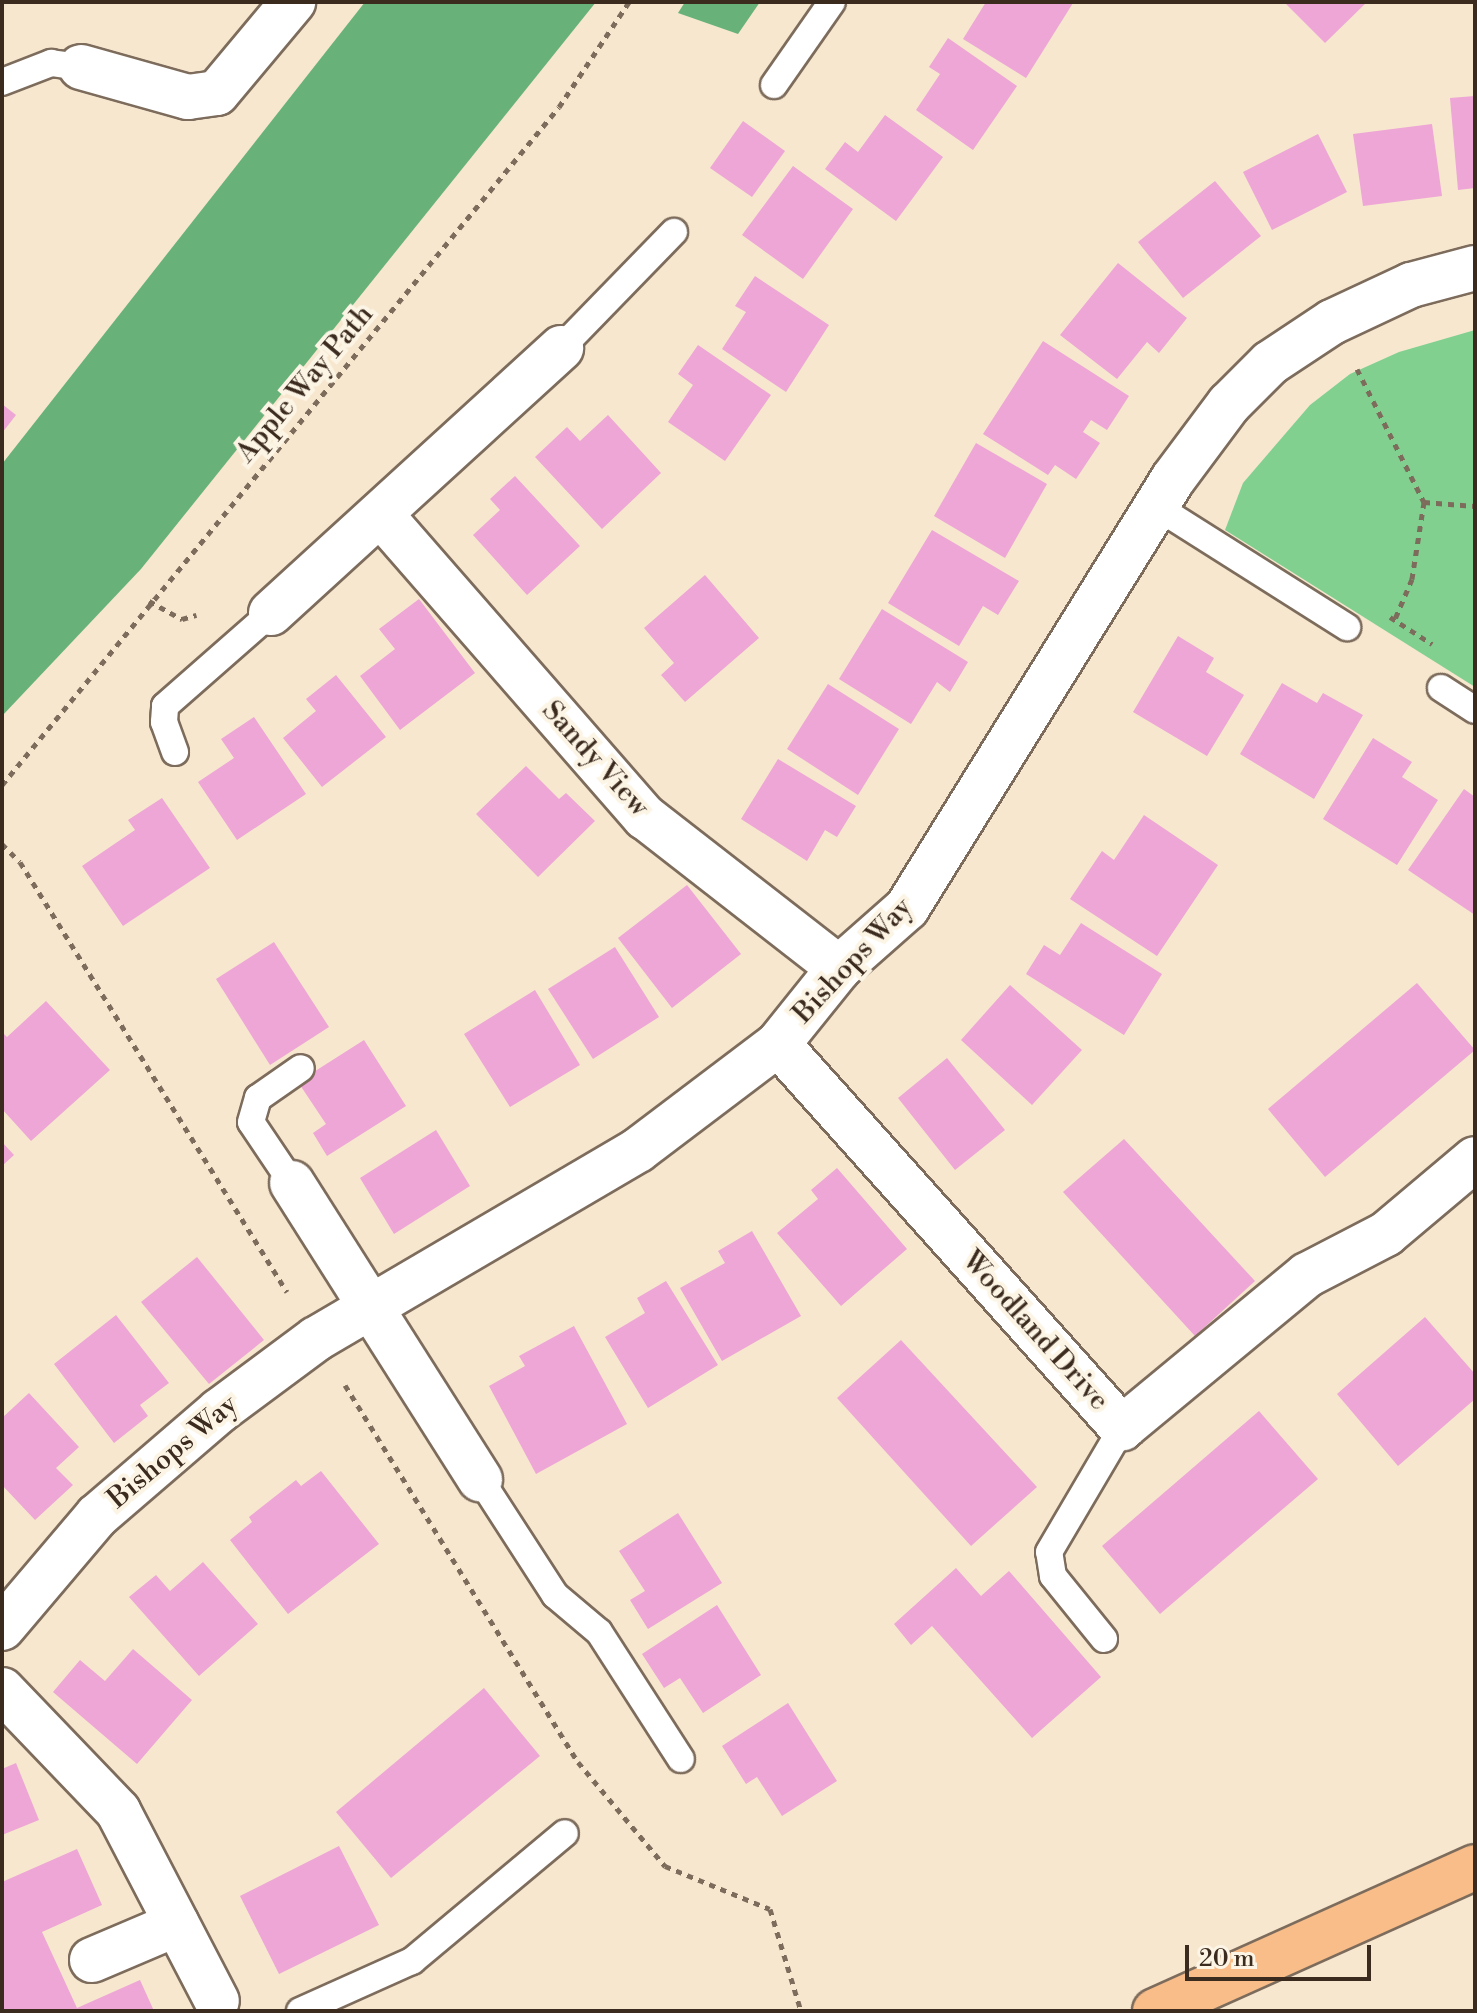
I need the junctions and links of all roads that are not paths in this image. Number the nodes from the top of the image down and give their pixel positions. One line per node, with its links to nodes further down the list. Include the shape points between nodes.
1 (293, 2): 3 (street, via 217,93 188,97)
2 (832, 2): 5 (lane)
3 (81, 67): 4 (lane, via 51,63)
4 (2, 82)
5 (774, 85)
6 (674, 232): 8 (lane)
7 (1475, 268): 9 (street, Bishops Way, via 1411,285 1332,322 1270,363 1229,404)
8 (561, 348): 10 (street)
9 (1157, 507): 12 (lane); 16 (street, Bishops Way, via 907,908)
10 (382, 516): 11 (street); 16 (street, Sandy View, via 645,817)
11 (271, 613): 15 (lane, via 165,706 164,722)
12 (1347, 627)
13 (1441, 688): 14 (lane)
14 (1475, 710)
15 (175, 752)
16 (839, 968): 17 (street, Bishops Way)
17 (778, 1044): 21 (street, Bishops Way, via 638,1150); 22 (street, Woodland Drive)
18 (301, 1068): 20 (lane, via 258,1098 251,1122)
19 (1475, 1159): 22 (street, Woodland Drive, via 1386,1234 1307,1275)
20 (292, 1183): 21 (street)
21 (372, 1306): 23 (street); 24 (street, Bishops Way, via 316,1339 219,1411 97,1516)
22 (1122, 1428): 25 (lane, via 1049,1552 1053,1576)
23 (480, 1479): 27 (lane, via 555,1595 599,1632)
24 (2, 1628)
25 (1104, 1639)
26 (2, 1690): 30 (street, via 118,1811)
27 (681, 1759)
28 (565, 1833): 33 (lane, via 412,1961)
29 (1475, 1867): 34 (main road)
30 (177, 1924): 31 (street); 32 (street)
31 (92, 1960)
32 (221, 2006)
33 (300, 2011)
34 (1155, 2011)

